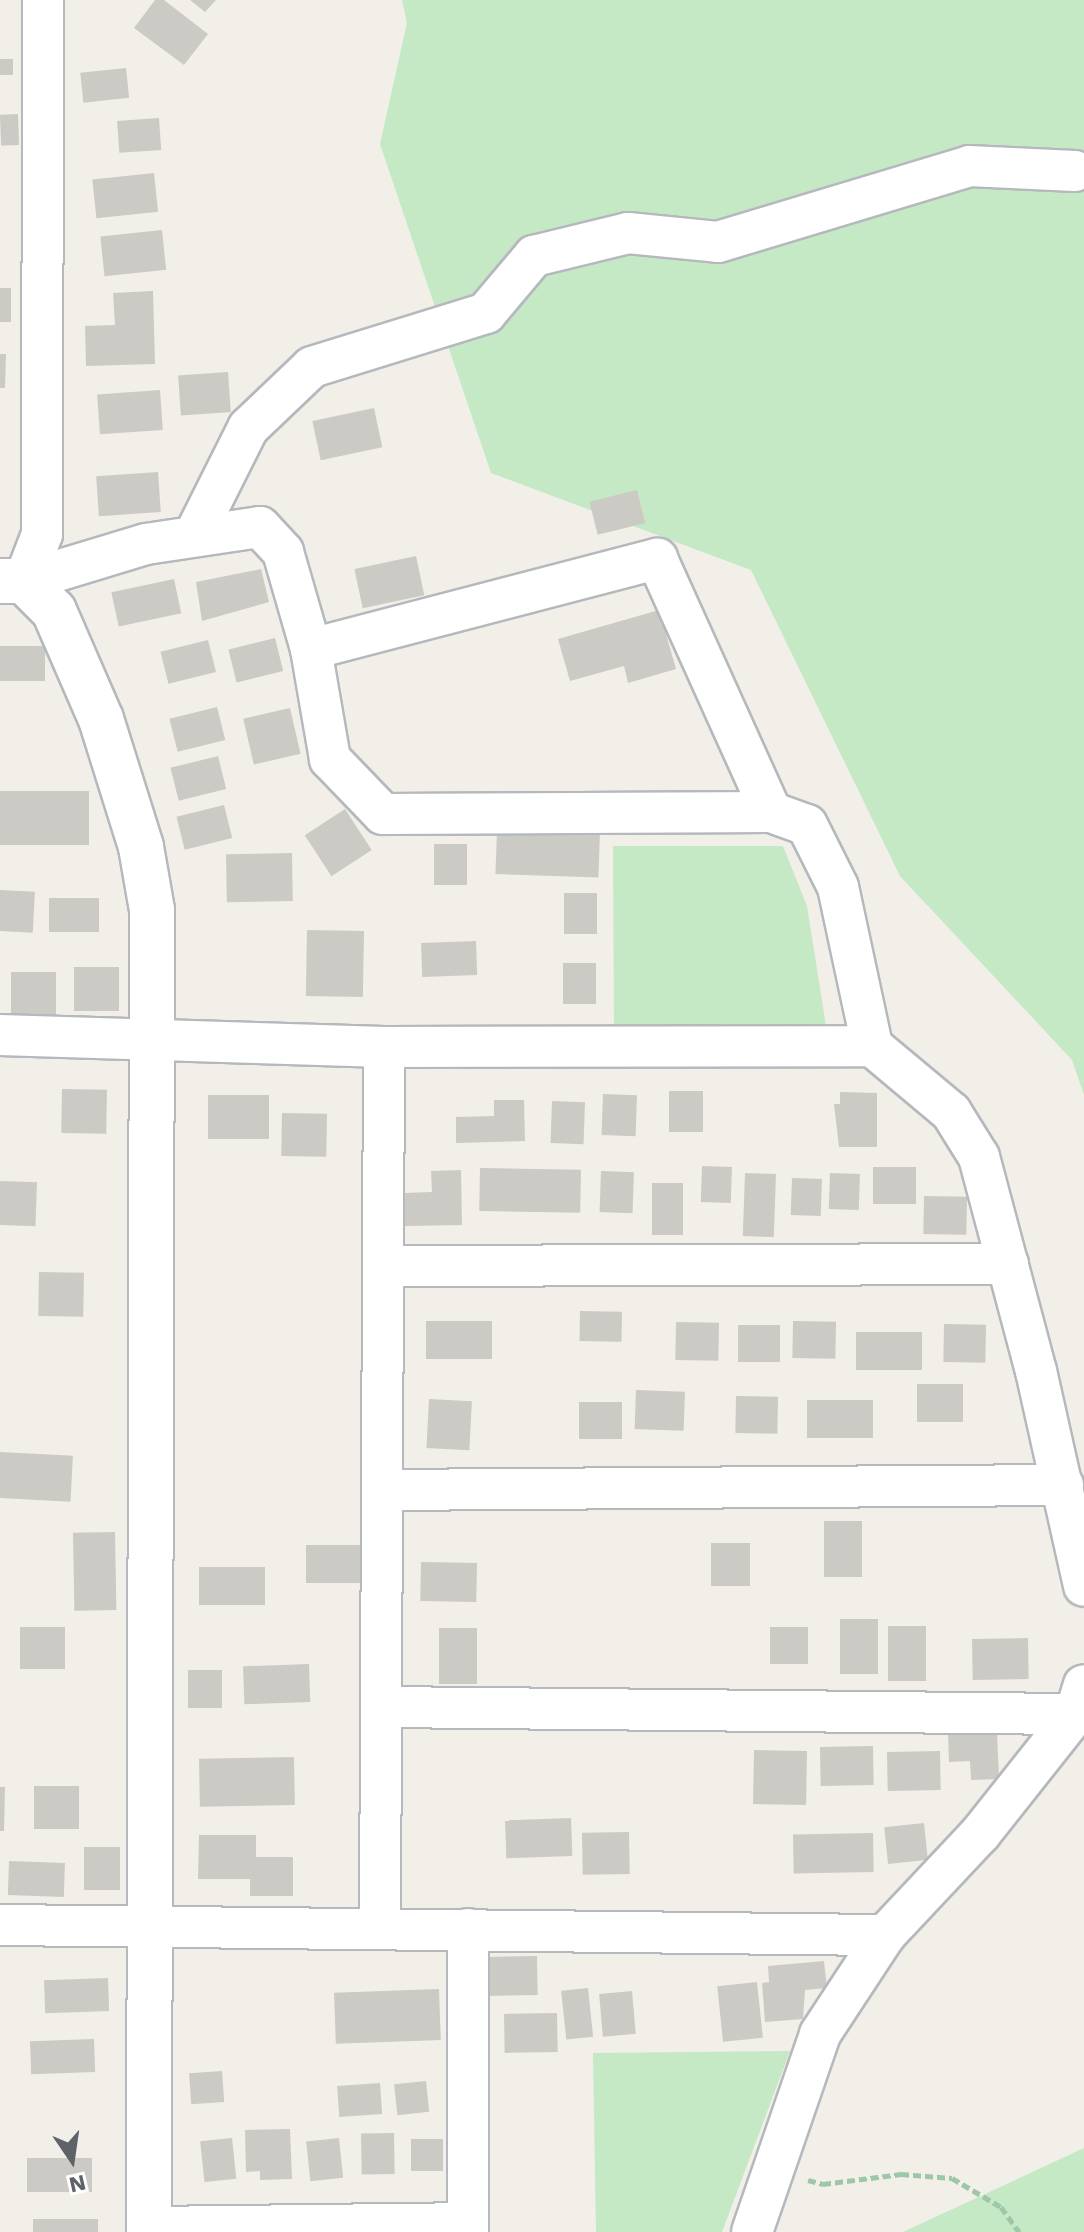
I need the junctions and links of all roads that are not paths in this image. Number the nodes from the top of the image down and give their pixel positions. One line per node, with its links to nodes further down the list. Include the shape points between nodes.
1 (43, 0): 4 (street, via 42,534)
2 (1075, 171): 3 (street, via 969,166 718,242 628,233 534,256 486,313 312,367 248,428)
3 (195, 534): 4 (street); 5 (street, via 260,527 283,552)
4 (12, 581): 8 (street, via 54,611 96,706 141,847 152,910)
5 (311, 649): 6 (street, via 330,759 383,814); 6 (street, via 657,559)
6 (771, 812): 9 (street, via 807,825 838,887)
7 (0, 1035): 8 (street)
8 (150, 1038): 10 (street); 19 (street)
9 (872, 1046): 10 (street); 11 (street, via 951,1112 979,1157)
10 (384, 1047): 12 (street)
11 (1008, 1264): 12 (street); 13 (street)
12 (384, 1266): 14 (street)
13 (1063, 1485): 14 (street); 15 (street)
14 (382, 1490): 17 (street)
15 (1084, 1586)
16 (1080, 1700): 17 (street); 22 (street, via 980,1834)
17 (381, 1707): 20 (street)
18 (0, 1925): 19 (street)
19 (151, 1927): 20 (street); 24 (street)
20 (380, 1927): 21 (street)
21 (468, 1929): 22 (street); 23 (street)
22 (885, 1935): 25 (street, via 820,2034)
23 (468, 2227): 24 (street)
24 (149, 2229)
25 (752, 2232)

